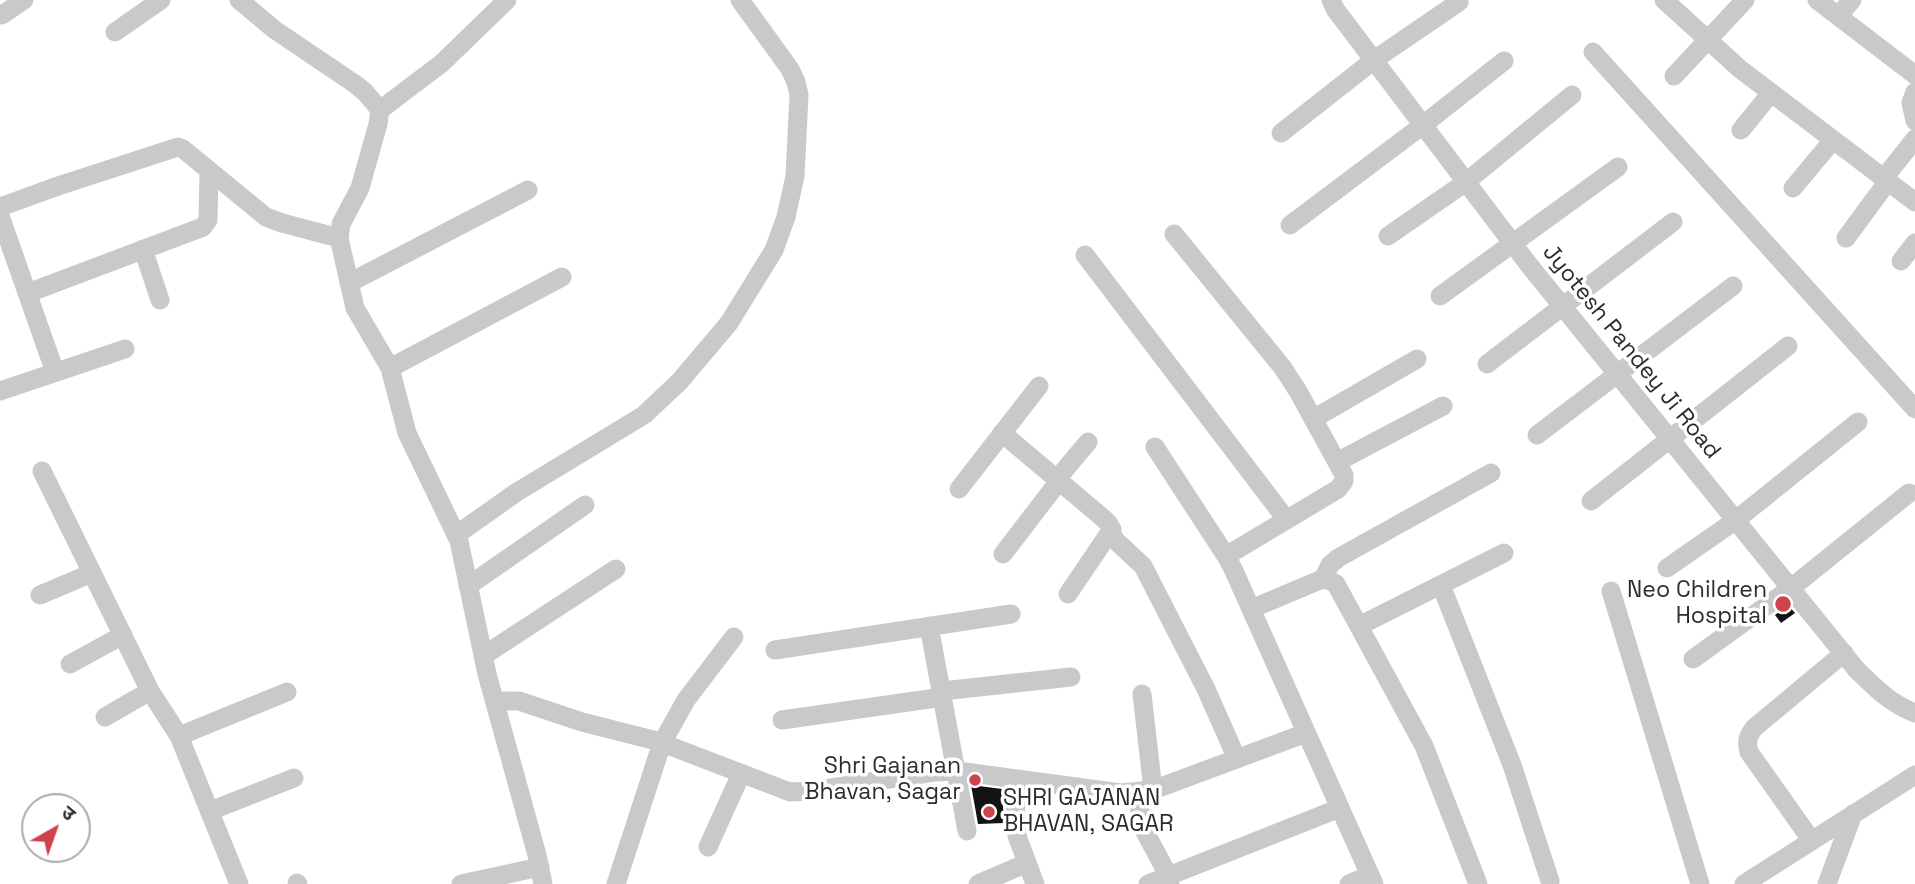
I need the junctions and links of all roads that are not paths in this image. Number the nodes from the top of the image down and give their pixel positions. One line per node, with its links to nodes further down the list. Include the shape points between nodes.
1 (24, 0): 12 (street)
2 (161, 0): 14 (street)
3 (239, 0): 24 (street, via 355,84)
4 (507, 0): 24 (street, via 442,63)
5 (740, 0): 87 (street, via 790,69 799,95 795,176 775,250 729,323 653,407)
6 (1331, 0): 17 (street, Jyotesh Pandey Ji Road)
7 (1664, 0): 15 (street)
8 (1745, 0): 15 (street)
9 (1818, 0): 13 (street)
10 (1852, 0): 13 (street)
11 (1459, 2): 17 (street)
12 (2, 15)
13 (1838, 16): 19 (street)
14 (115, 32)
15 (1708, 41): 20 (street); 22 (street)
16 (1593, 52): 68 (street)
17 (1374, 60): 26 (street, Jyotesh Pandey Ji Road); 28 (street)
18 (1504, 61): 26 (street)
19 (1915, 75)
20 (1674, 76)
21 (1915, 92): 25 (street, via 1911,103)
22 (1771, 93): 27 (street); 30 (street)
23 (1572, 95): 34 (street)
24 (380, 110): 44 (street, via 360,188)
25 (1915, 121)
26 (1423, 125): 34 (street, Jyotesh Pandey Ji Road); 41 (street)
27 (1741, 130)
28 (1282, 133)
29 (1915, 139): 33 (street)
30 (1833, 140): 33 (street); 35 (street)
31 (1618, 167): 46 (street)
32 (209, 171): 38 (street, via 183,149 173,148); 44 (street, via 266,217); 48 (street, via 206,223)
33 (1886, 180): 37 (street); 45 (street)
34 (1466, 182): 43 (street); 46 (street, Jyotesh Pandey Ji Road)
35 (1793, 188)
36 (528, 190): 52 (street)
37 (1915, 202)
38 (0, 207)
39 (0, 216): 54 (street)
40 (1673, 222): 57 (street)
41 (1290, 225)
42 (1174, 234): 69 (street, via 1283,368)
43 (1388, 236)
44 (339, 238): 52 (street)
45 (1846, 238)
46 (1512, 243): 55 (street); 57 (street, Jyotesh Pandey Ji Road)
47 (1915, 243): 50 (street)
48 (143, 249): 54 (street); 56 (street)
49 (1085, 255): 84 (street)
50 (1901, 261)
51 (562, 277): 62 (street)
52 (349, 283): 62 (street, via 359,316)
53 (1733, 286): 64 (street)
54 (28, 293): 63 (street)
55 (1440, 296)
56 (160, 300)
57 (1561, 306): 61 (street); 64 (street, Jyotesh Pandey Ji Road)
58 (1788, 346): 73 (street)
59 (125, 349): 63 (street)
60 (1417, 359): 69 (street)
61 (1487, 364)
62 (390, 368): 87 (street, via 407,433)
63 (55, 372): 66 (street)
64 (1617, 374): 72 (street); 73 (street, Jyotesh Pandey Ji Road)
65 (1039, 386): 71 (street)
66 (0, 391)
67 (1443, 406): 76 (street)
68 (1915, 409)
69 (1313, 419): 76 (street)
70 (1858, 422): 85 (street)
71 (1002, 433): 79 (street); 80 (street)
72 (1537, 435)
73 (1671, 440): 82 (street); 85 (street, Jyotesh Pandey Ji Road)
74 (1088, 442): 79 (street)
75 (1155, 447): 90 (street)
76 (1337, 462): 84 (street, via 1344,475 1342,485)
77 (41, 471): 93 (street)
78 (1491, 474): 94 (street, via 1338,558)
79 (1058, 480): 86 (street); 89 (street)
80 (959, 489)
81 (1909, 493): 97 (street)
82 (1591, 501)
83 (585, 505): 96 (street)
84 (1286, 519): 90 (street)
85 (1735, 520): 91 (street); 97 (street, Jyotesh Pandey Ji Road)
86 (1112, 529): 99 (street); 124 (street, via 1116,541 1143,566)
87 (456, 535): 96 (street)
88 (1504, 553): 95 (street)
89 (1003, 554)
90 (1226, 556): 101 (street)
91 (1667, 568)
92 (616, 569): 109 (street)
93 (92, 573): 100 (street); 105 (street)
94 (1323, 579): 101 (street); 104 (street, via 1336,584)
95 (1441, 584): 104 (street); 141 (street)
96 (468, 586): 109 (street)
97 (1791, 588): 108 (street, Jyotesh Pandey Ji Road); 110 (street)
98 (1611, 591): 149 (street)
99 (1068, 594)
100 (40, 595)
101 (1251, 609): 121 (street)
102 (1011, 614): 103 (street)
103 (929, 626): 107 (street); 115 (street)
104 (1359, 626): 148 (street, via 1424,746)
105 (123, 635): 111 (street); 113 (street)
106 (734, 637): 123 (street, via 686,700)
107 (775, 650)
108 (1843, 653): 118 (street, Jyotesh Pandey Ji Road, via 1879,691); 135 (street, via 1748,736 1749,752)
109 (483, 656): 117 (street)
110 (1693, 659)
111 (70, 664)
112 (1071, 677): 115 (street)
113 (150, 691): 119 (street); 122 (street)
114 (287, 692): 122 (street)
115 (942, 694): 120 (street); 125 (street)
116 (1142, 694): 130 (street)
117 (495, 701): 123 (street, via 519,701); 138 (street)
118 (1915, 713)
119 (105, 717)
120 (782, 720)
121 (1306, 733): 124 (street); 131 (street)
122 (180, 736): 132 (street)
123 (662, 743): 126 (street); 144 (street)
124 (1237, 759): 130 (street)
125 (957, 772): 126 (street, via 800,793); 129 (street); 134 (street)
126 (741, 774): 136 (street)
127 (1915, 775): 133 (street)
128 (294, 778): 132 (street)
129 (1014, 779): 130 (street); 137 (street, via 1017,836)
130 (1137, 792): 140 (street)
131 (1340, 808): 139 (street); 140 (street)
132 (210, 811): 142 (street)
133 (1853, 814): 135 (street); 151 (street)
134 (967, 831)
135 (1812, 841): 150 (street)
136 (708, 847)
137 (1027, 863): 145 (street); 146 (street)
138 (542, 876): 143 (street)
139 (1372, 880): 147 (street)
140 (1160, 881)
141 (1550, 881)
142 (239, 884)
143 (461, 884)
144 (616, 884)
145 (978, 884)
146 (1035, 884)
147 (1349, 884)
148 (1478, 884)
149 (1700, 884)
150 (1744, 884)
151 (1827, 884)

